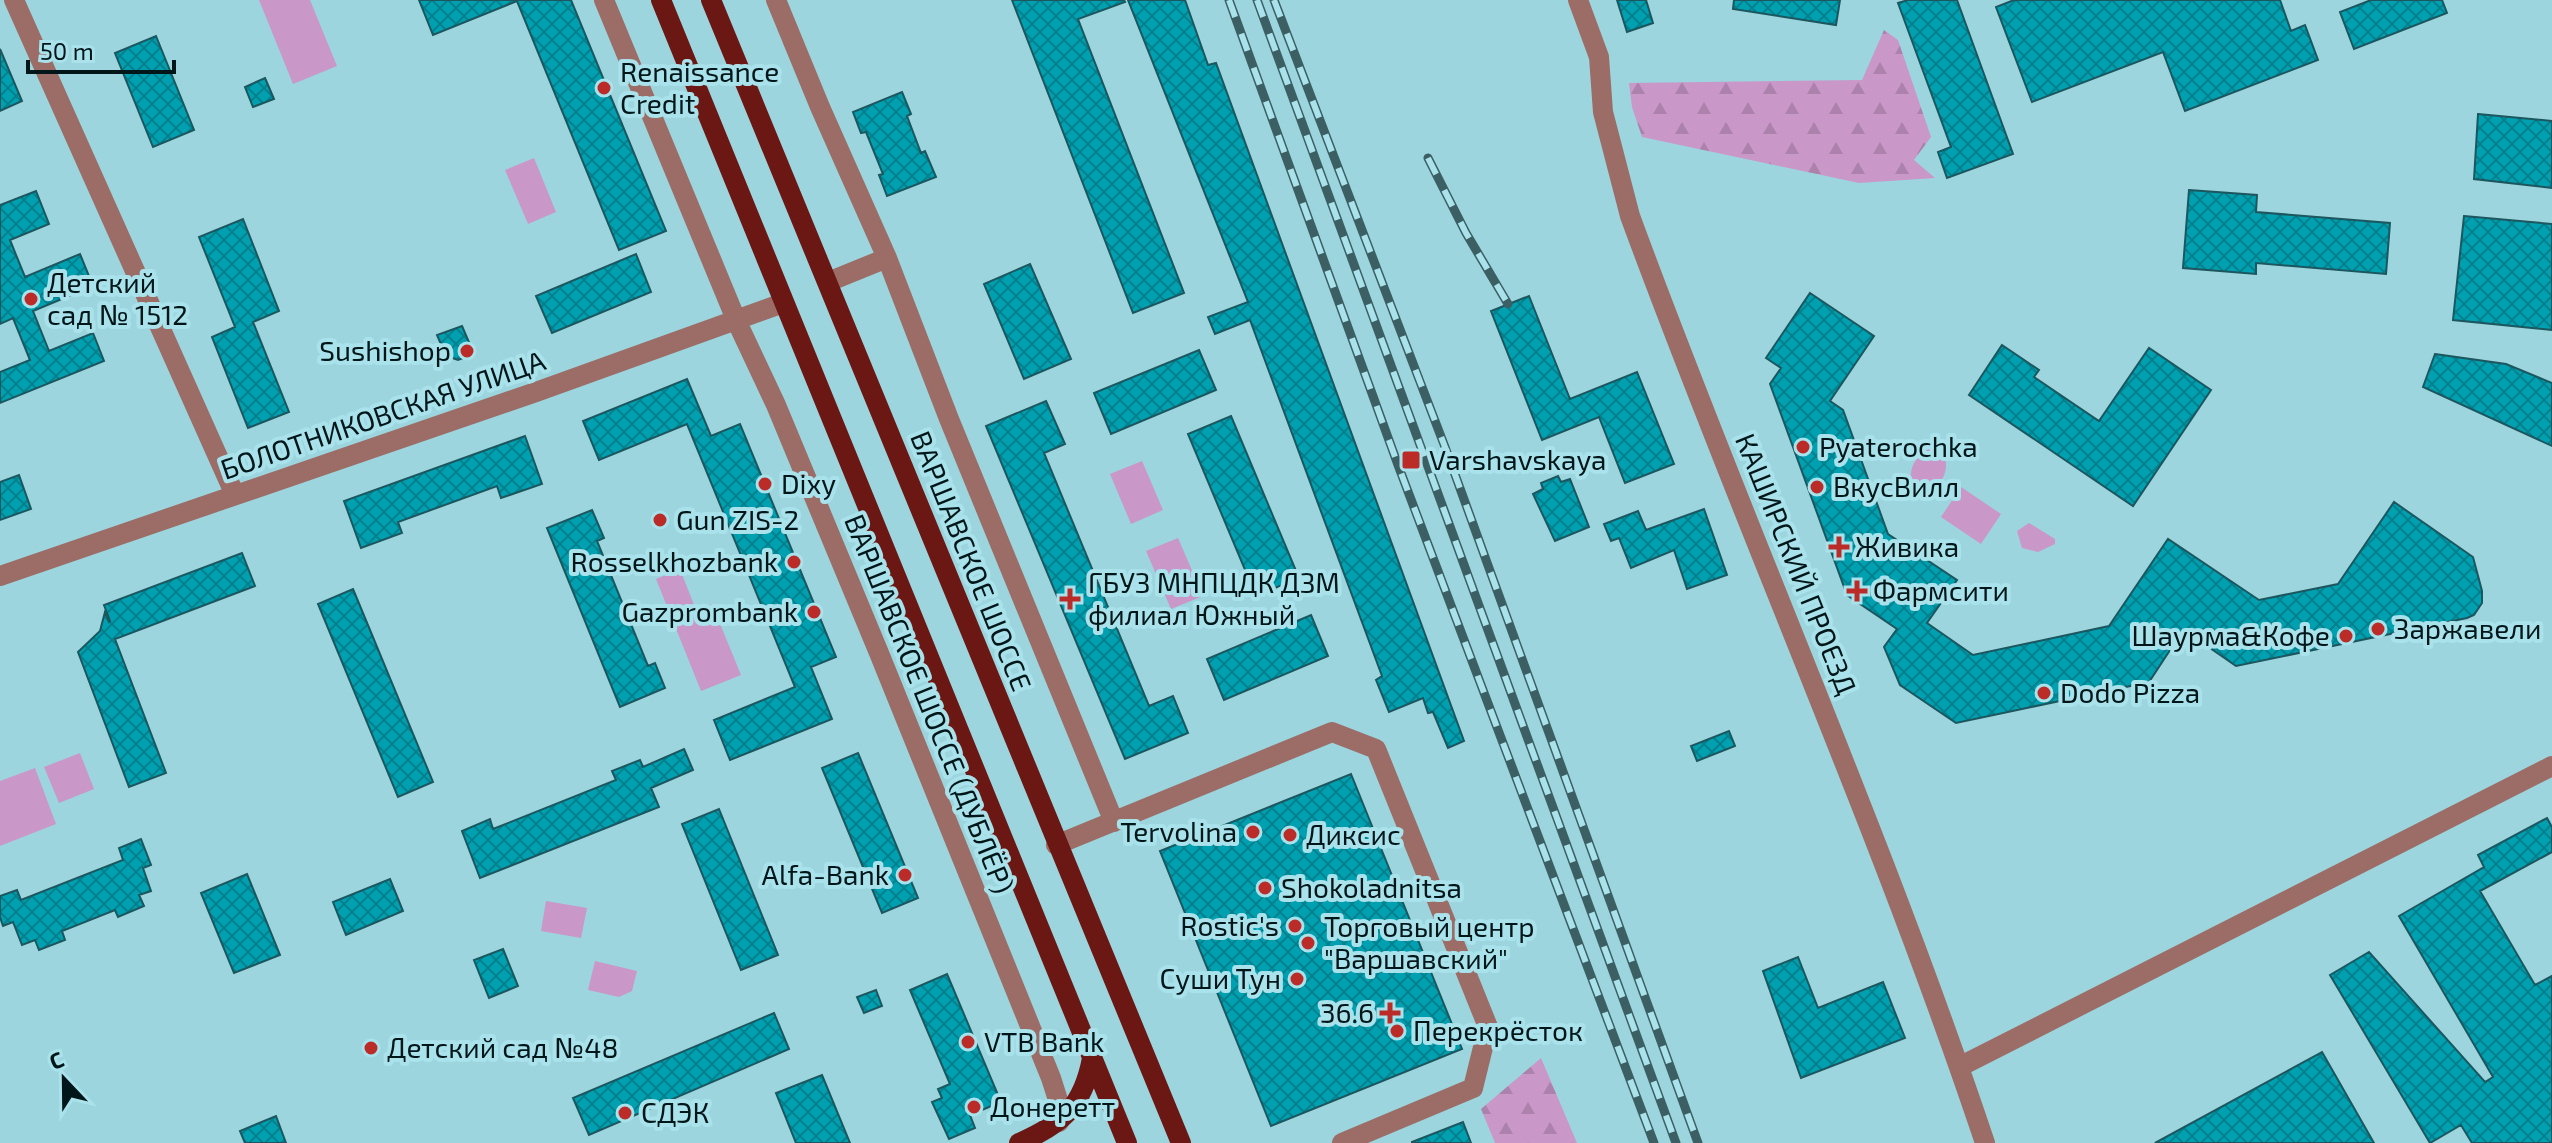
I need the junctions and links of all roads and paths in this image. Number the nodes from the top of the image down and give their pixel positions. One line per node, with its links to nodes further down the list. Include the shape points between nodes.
1 (14, 0): 11 (street)
2 (604, 0): 10 (street, ВАРШАВСКОЕ ШОССЕ (ДУБЛЁР))
3 (661, 0): 9 (main road)
4 (711, 0): 8 (main road, ВАРШАВСКОЕ ШОССЕ)
5 (776, 0): 7 (street)
6 (1578, 0): 17 (street, КАШИРСКИЙ ПРОЕЗД, via 1599,57 1603,112 1630,216)
7 (887, 258): 8 (street); 14 (street)
8 (828, 282): 15 (main road, ВАРШАВСКОЕ ШОССЕ)
9 (783, 303): 10 (street, БОЛОТНИКОВСКАЯ УЛИЦА); 16 (main road)
10 (737, 322): 11 (street, БОЛОТНИКОВСКАЯ УЛИЦА); 18 (street, ВАРШАВСКОЕ ШОССЕ (ДУБЛЁР), via 952,831 1051,1078)
11 (235, 495): 12 (street, БОЛОТНИКОВСКАЯ УЛИЦА)
12 (0, 576)
13 (2552, 766): 17 (street)
14 (1114, 822): 15 (street); 22 (street, via 1332,732 1376,749 1488,1027 1473,1088)
15 (1056, 845): 21 (main road, ВАРШАВСКОЕ ШОССЕ)
16 (1092, 1057): 18 (main road, via 1078,1102); 20 (main road)
17 (1959, 1067): 23 (street, КАШИРСКИЙ ПРОЕЗД)
18 (1059, 1122): 19 (main road)
19 (1019, 1143)
20 (1127, 1143)
21 (1181, 1143)
22 (1342, 1143)
23 (1985, 1143)

